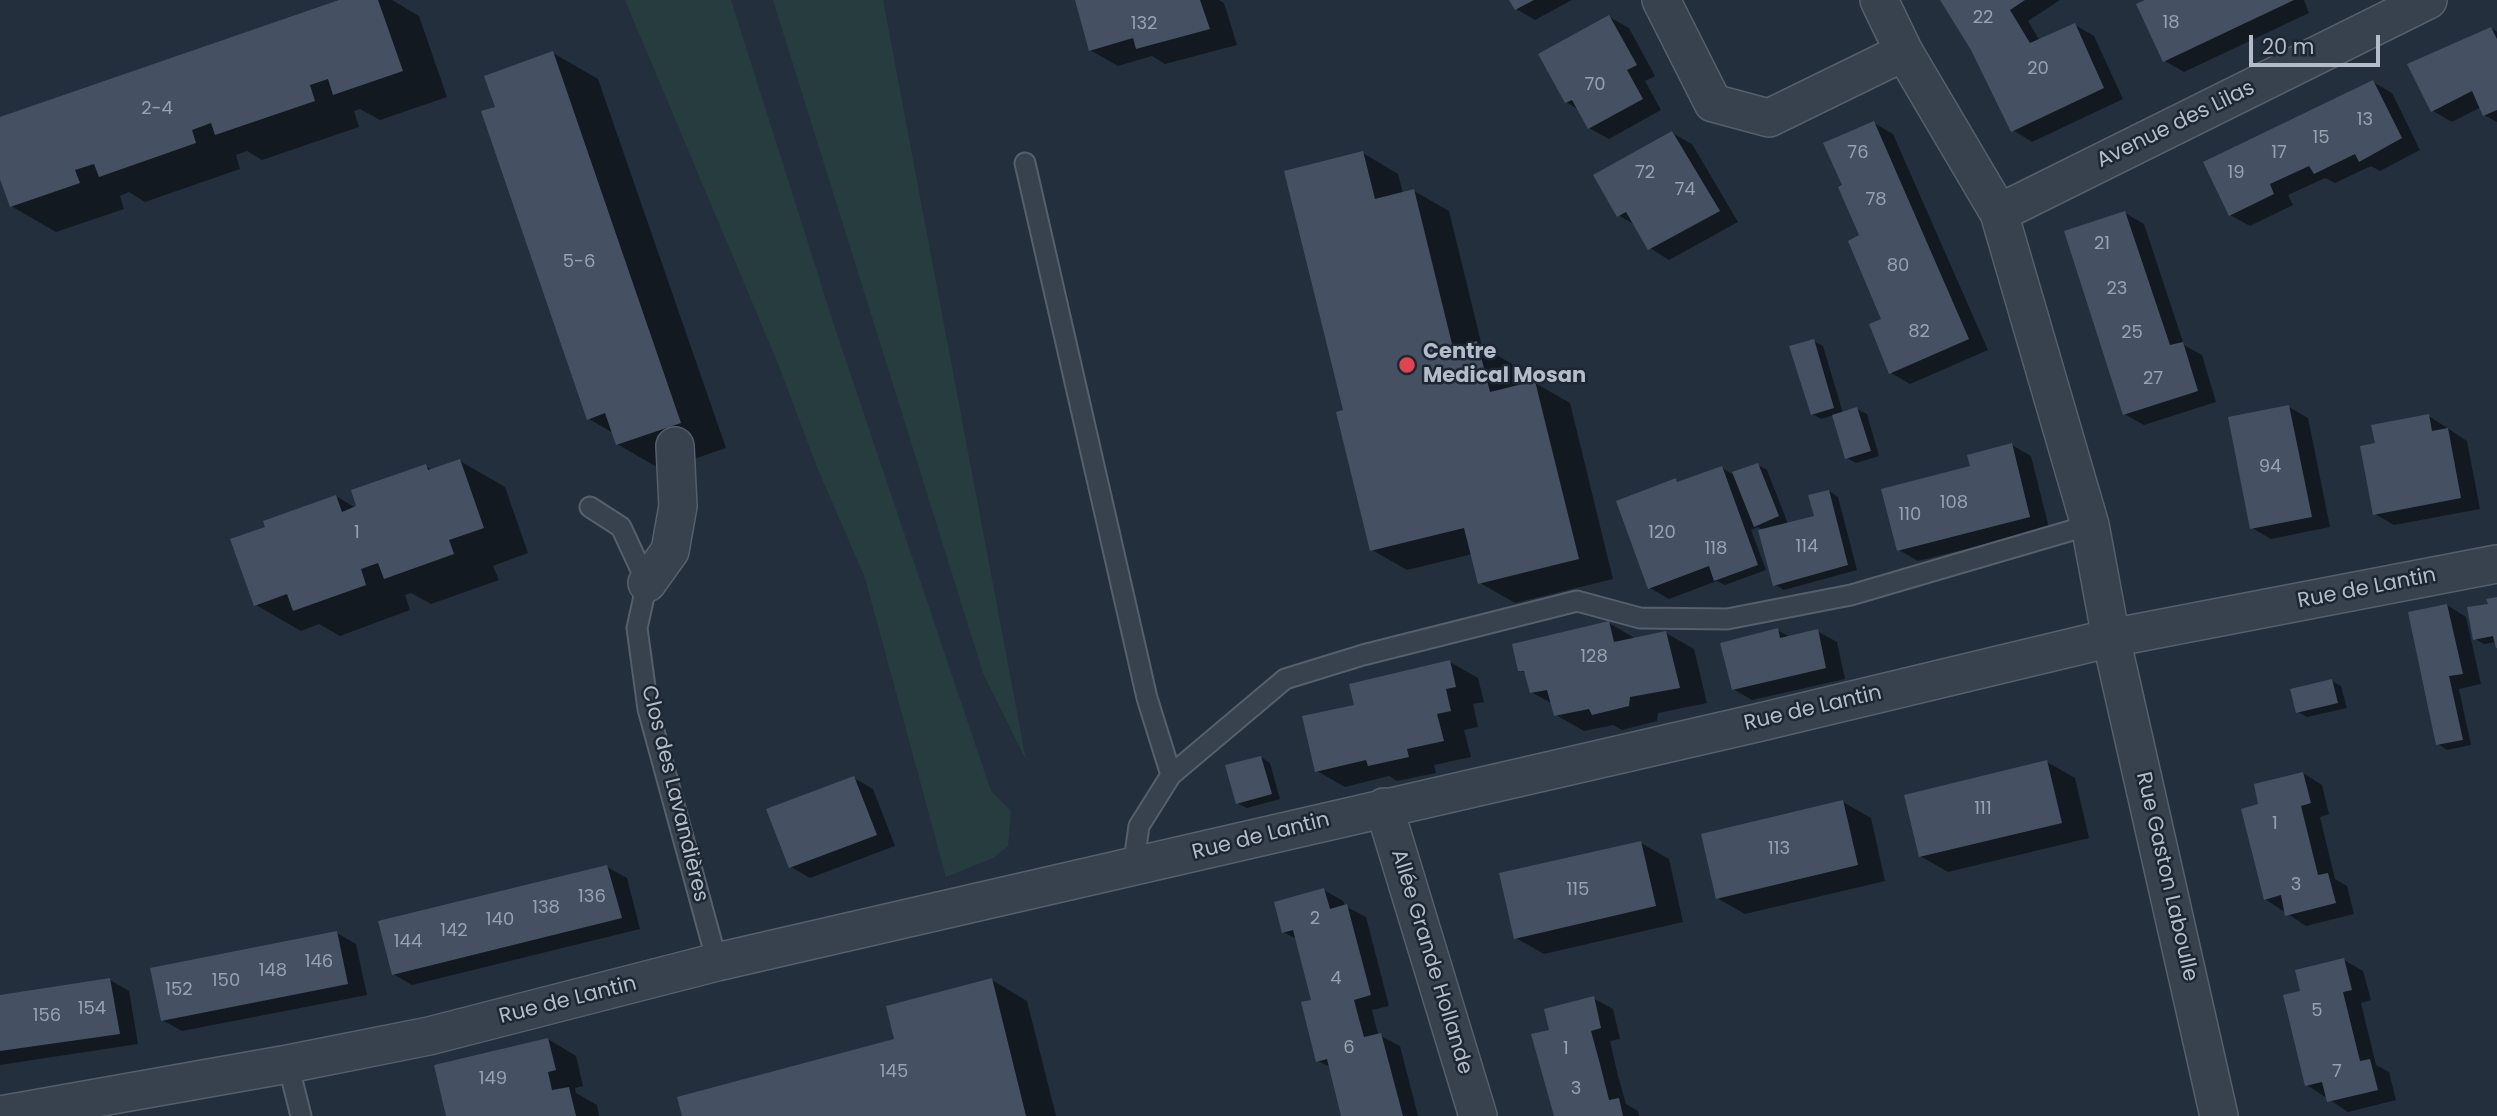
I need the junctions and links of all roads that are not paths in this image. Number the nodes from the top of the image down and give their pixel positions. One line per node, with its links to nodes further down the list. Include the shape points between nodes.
1 (1661, 0): 4 (street, via 1713,103 1769,118)
2 (1879, 0): 4 (street)
3 (2428, 0): 6 (street, Avenue des Lilas)
4 (1904, 52): 6 (street)
5 (1025, 163): 13 (lane, via 1147,698)
6 (1999, 213): 9 (street)
7 (675, 446): 11 (street, Clos des Lavandières, via 678,506 670,551)
8 (590, 507): 11 (lane, via 621,527)
9 (2090, 524): 12 (street); 13 (lane, via 1851,595 1727,619 1640,618 1577,601 1363,655 1285,679)
10 (2497, 564): 12 (street, Rue de Lantin)
11 (647, 583): 16 (lane, Clos des Lavandières, via 637,628 648,709)
12 (2111, 638): 14 (street, Rue de Lantin); 21 (street, Rue Gaston Laboulle)
13 (1171, 775): 15 (lane, via 1139,826)
14 (1384, 807): 15 (street, Rue de Lantin); 20 (street, Allée Grande Hollande)
15 (1133, 868): 16 (street, Rue de Lantin)
16 (717, 962): 17 (street, Rue de Lantin, via 429,1036)
17 (288, 1065): 18 (street, Rue de Lantin); 19 (lane)
18 (0, 1115)
19 (301, 1116)
20 (1478, 1116)
21 (2219, 1116)

